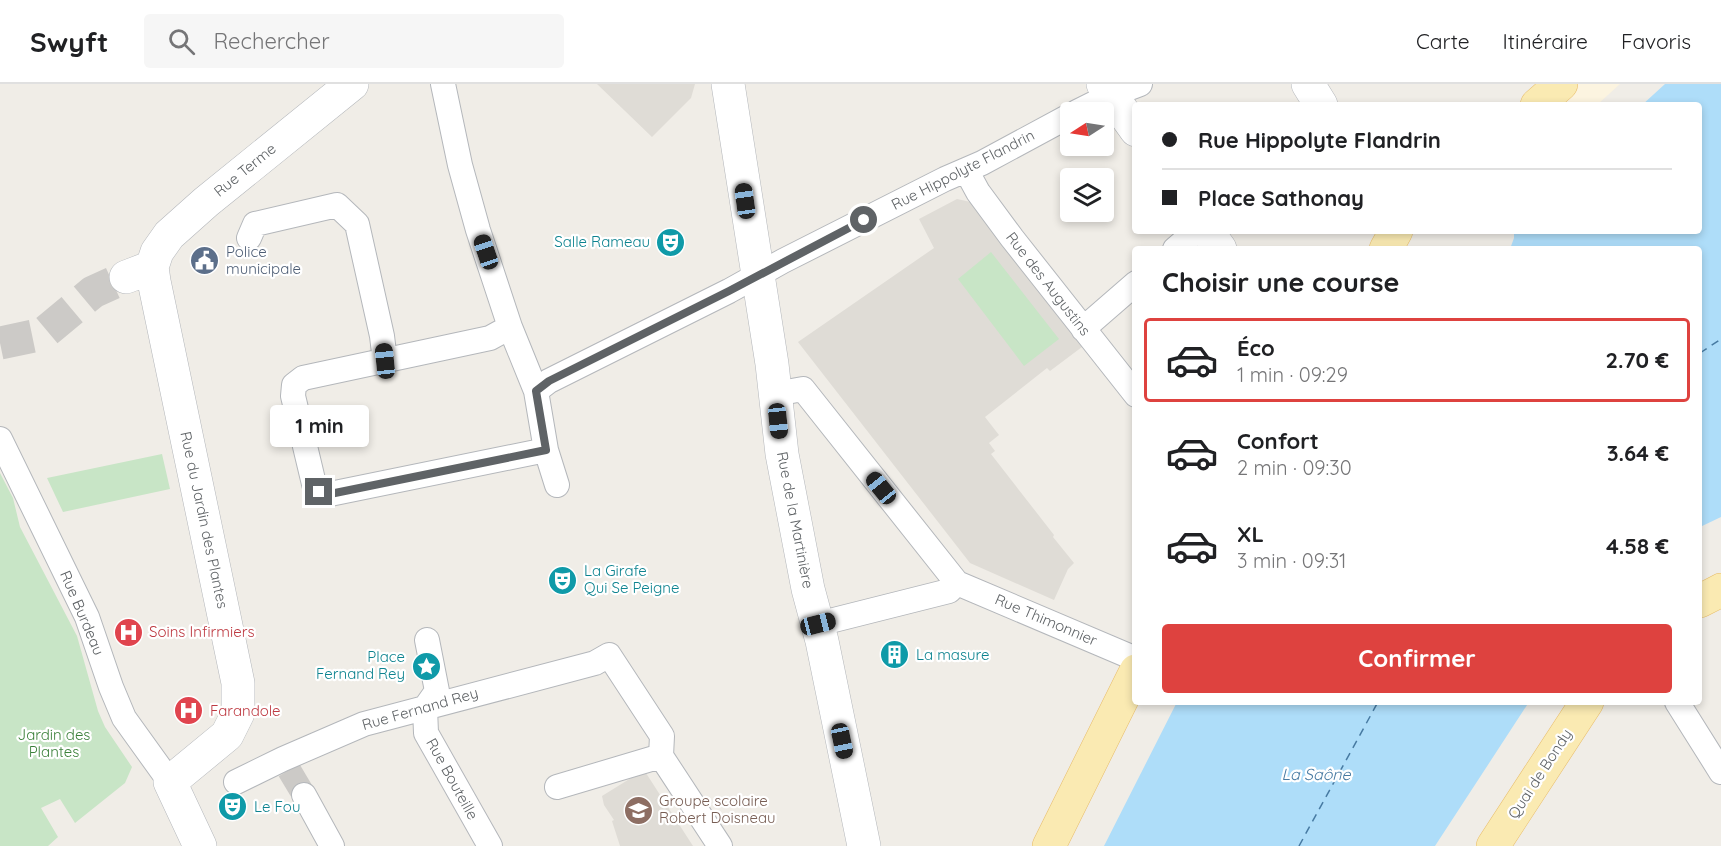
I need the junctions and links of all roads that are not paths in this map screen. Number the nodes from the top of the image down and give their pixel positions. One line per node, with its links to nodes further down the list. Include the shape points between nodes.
1 (352, 84): 16 (street, Rue Terme, via 206,202 169,236)
2 (443, 84): 19 (street, via 460,165)
3 (728, 84): 17 (street, Rue de la Martinière)
4 (1308, 84): 8 (street)
5 (1561, 84): 9 (main road)
6 (1118, 88): 7 (street); 11 (street)
7 (1094, 102)
8 (1319, 102)
9 (1540, 102)
10 (1060, 121): 12 (street, Rue Hippolyte Flandrin)
11 (1132, 121)
12 (966, 170): 17 (street, Rue Hippolyte Flandrin); 20 (street, Rue des Augustins, via 978,192)
13 (1192, 234): 15 (street)
14 (249, 238): 21 (street, via 255,224 337,205 357,225)
15 (1178, 246)
16 (139, 272): 40 (street, Rue du Jardin des Plantes, via 154,281 238,683 238,713 227,735)
17 (757, 276): 23 (street, Rue Hippolyte Flandrin); 24 (street, Rue de la Martinière)
18 (1132, 287): 20 (street)
19 (510, 327): 21 (street, via 490,338); 23 (street)
20 (1083, 329): 22 (street, Rue des Augustins)
21 (385, 361): 26 (street, via 303,378 294,385 303,441 319,492 330,494)
22 (1132, 390)
23 (536, 391): 26 (street)
24 (775, 394): 28 (street, via 802,389); 31 (street, Rue de la Martinière, via 782,454)
25 (0, 439): 40 (street, Rue Burdeau, via 87,617 124,718)
26 (546, 450): 27 (street)
27 (556, 485)
28 (957, 582): 31 (street, via 950,591); 33 (street, Rue Thimonnier)
29 (1721, 590): 30 (main road)
30 (1702, 600)
31 (818, 624): 48 (street, Rue de la Martinière)
32 (427, 640): 37 (street, via 437,691)
33 (1132, 657)
34 (1132, 679): 49 (main road)
35 (1585, 705): 50 (main road, Quai de Bondy)
36 (1679, 705): 39 (street)
37 (425, 708): 38 (street, Rue Fernand Rey, via 595,663 609,655 662,736); 41 (street, Rue Fernand Rey, via 363,724 286,764); 46 (street, Rue Bouteille, via 426,733)
38 (661, 756): 42 (street); 47 (street)
39 (1721, 772)
40 (170, 782): 44 (street)
41 (237, 782)
42 (557, 786)
43 (304, 795): 45 (street)
44 (200, 846)
45 (332, 846)
46 (490, 846)
47 (720, 846)
48 (864, 846)
49 (1049, 846)
50 (1493, 846)

